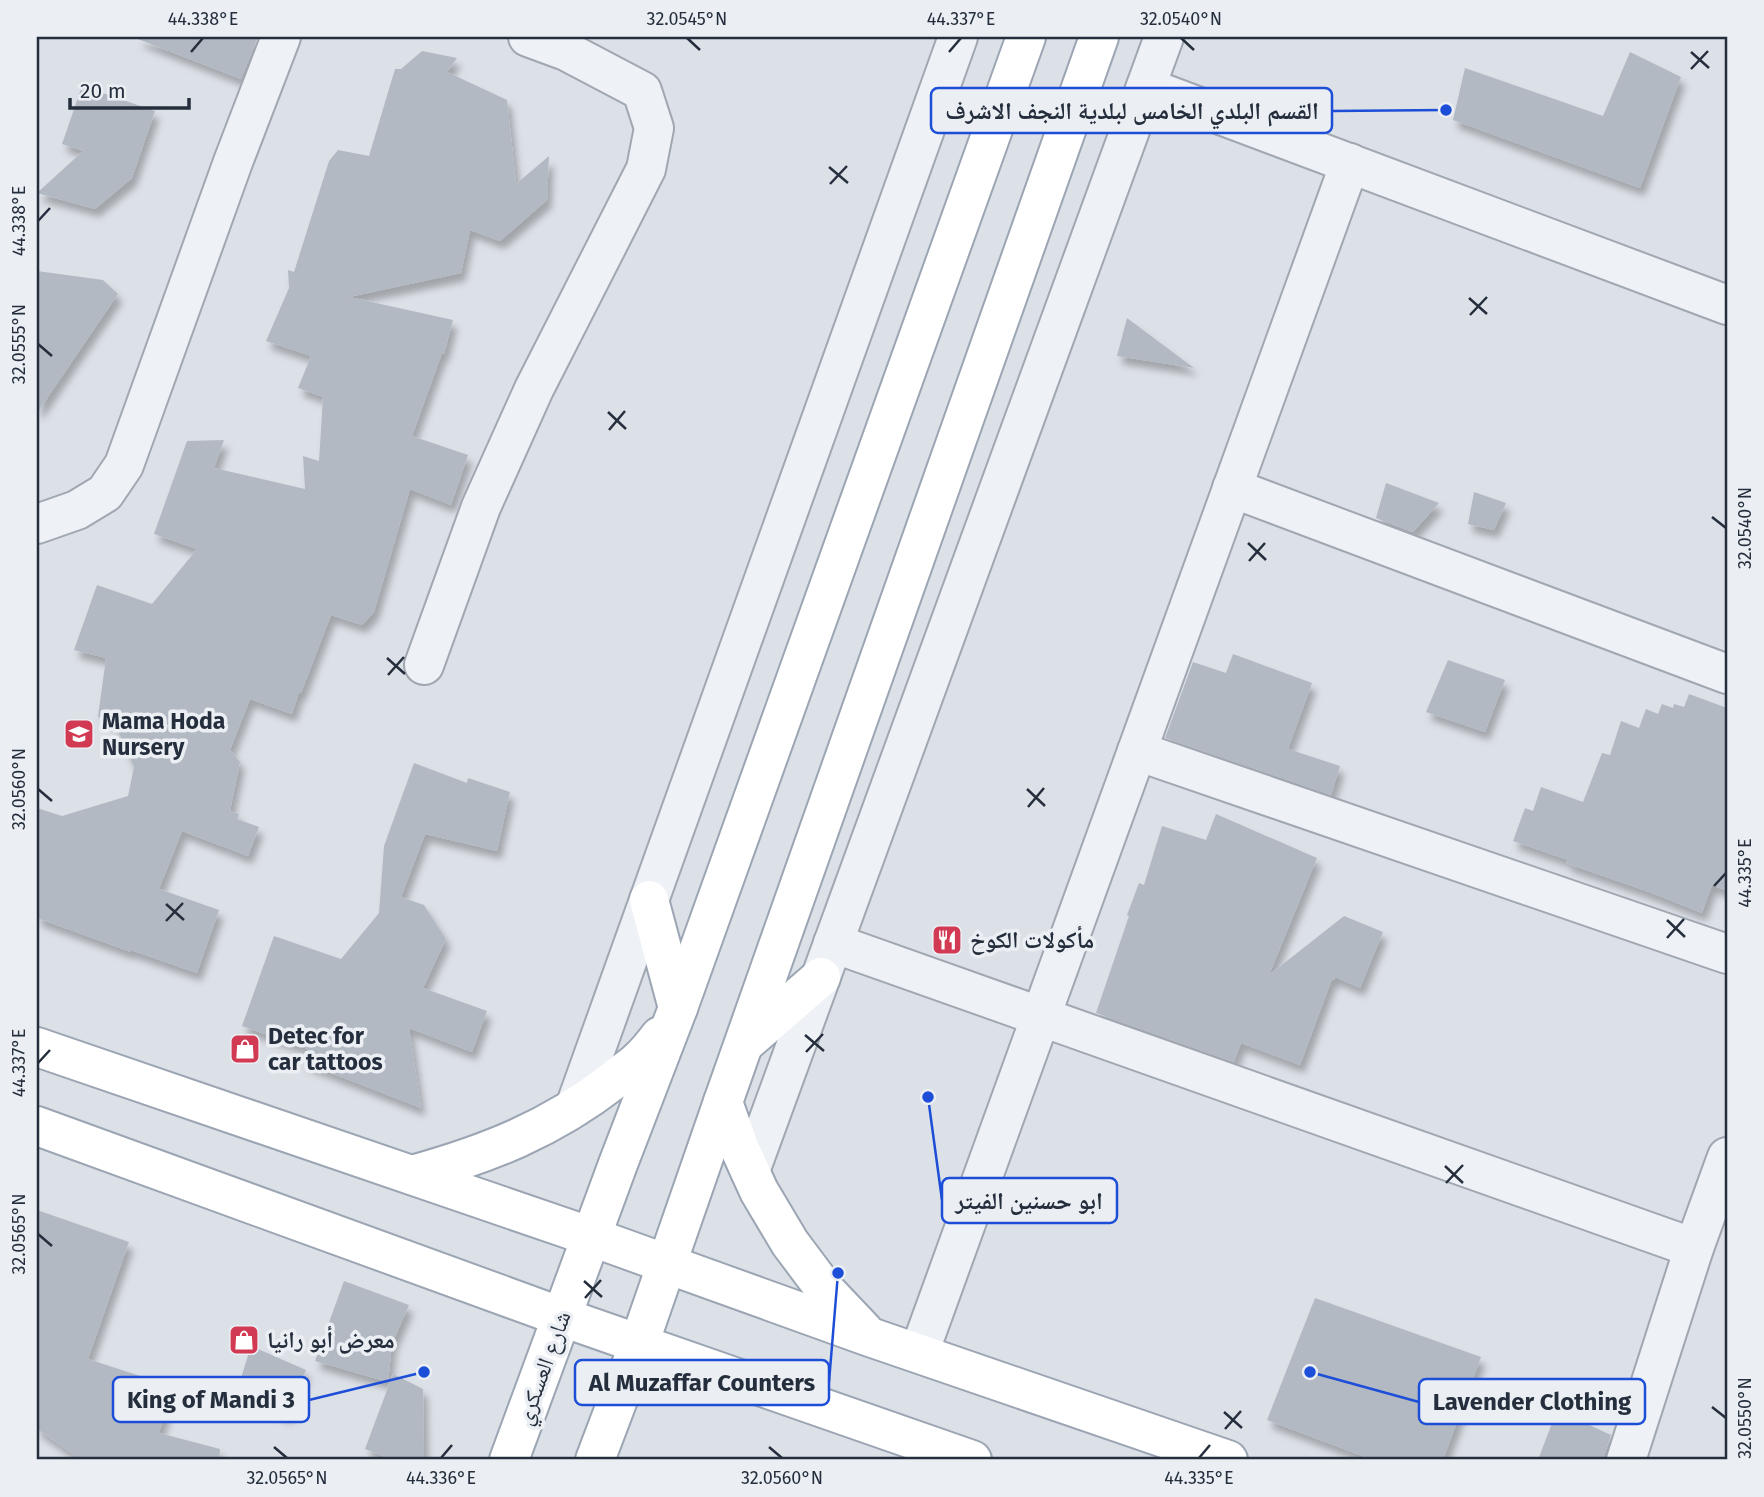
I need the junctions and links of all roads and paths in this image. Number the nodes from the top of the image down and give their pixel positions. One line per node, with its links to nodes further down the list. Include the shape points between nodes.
1 (281, 37): 11 (street, via 124,465 105,493 77,510)
2 (528, 37): 12 (street, via 566,51 642,91 654,128 646,169 534,389 481,507)
3 (958, 37): 15 (street)
4 (1026, 37): 18 (main road, شارع العسكري)
5 (1099, 37): 20 (main road)
6 (1164, 37): 7 (street)
7 (1146, 87): 8 (street); 17 (street)
8 (1350, 163): 9 (street); 10 (street)
9 (1727, 305)
10 (1232, 488): 13 (street); 14 (street)
11 (37, 524)
12 (424, 665)
13 (1727, 674)
14 (1137, 751): 16 (street); 19 (street)
15 (649, 900): 18 (main road); 23 (street)
16 (1727, 954)
17 (827, 960): 19 (street); 20 (main road); 26 (street)
18 (674, 1016): 23 (main road, via 639,1060); 28 (main road, شارع العسكري)
19 (1040, 1018): 29 (street); 34 (street)
20 (743, 1044): 22 (main road)
21 (37, 1047): 27 (main road)
22 (723, 1102): 26 (main road); 30 (main road)
23 (575, 1107): 27 (main road, via 510,1143)
24 (37, 1126): 31 (main road)
25 (1727, 1157): 29 (street)
26 (750, 1171): 32 (main road, via 790,1243)
27 (412, 1175): 28 (main road)
28 (592, 1237): 30 (main road); 31 (main road, شارع العسكري)
29 (1694, 1248): 39 (street)
30 (667, 1265): 32 (main road); 33 (main road)
31 (562, 1317): 33 (main road); 35 (main road, شارع العسكري)
32 (867, 1336): 34 (main road)
33 (639, 1344): 36 (main road); 37 (main road)
34 (919, 1353): 38 (main road)
35 (509, 1460)
36 (595, 1460)
37 (972, 1460)
38 (1228, 1460)
39 (1626, 1460)

